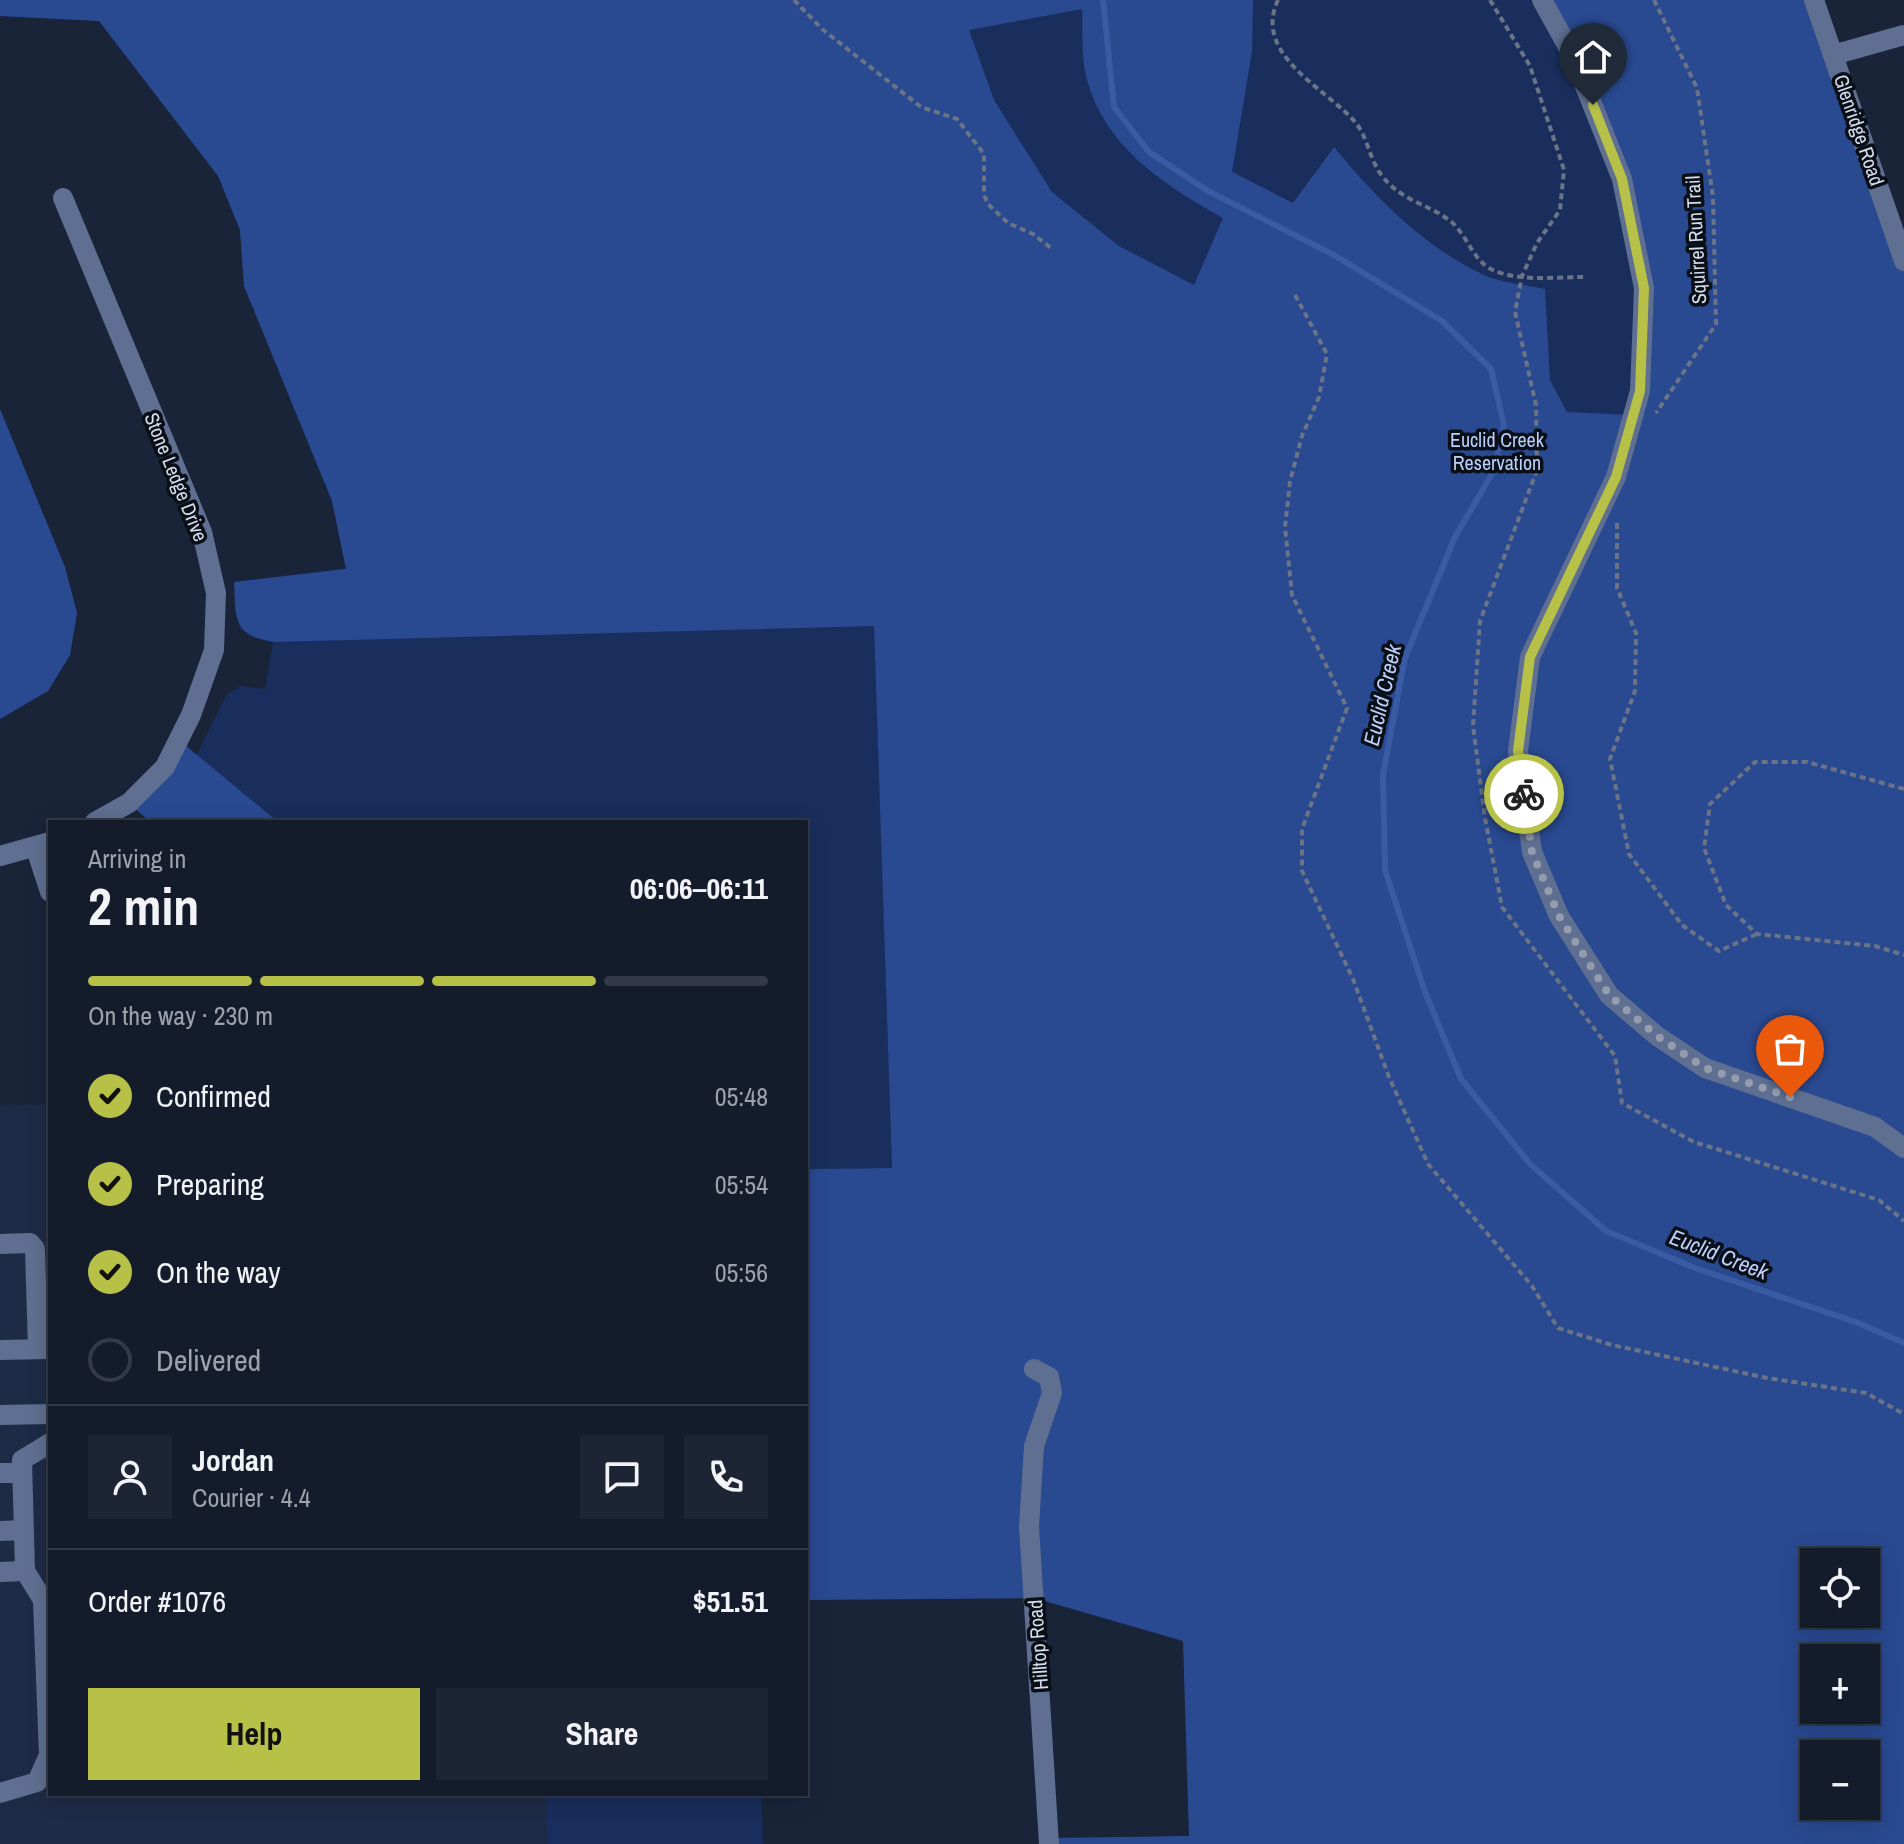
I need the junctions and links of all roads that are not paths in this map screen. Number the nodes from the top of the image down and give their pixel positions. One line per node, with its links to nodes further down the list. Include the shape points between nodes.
1 (1542, 0): 12 (street, via 1573,56 1622,179 1644,288 1640,391 1616,477 1530,657 1518,751 1532,852 1559,916 1609,995 1657,1036 1705,1068 1875,1127)
2 (1814, 0): 4 (street, Glenridge Road)
3 (1902, 32): 4 (street)
4 (1833, 55): 6 (street, Glenridge Road)
5 (63, 198): 8 (street, Stone Ledge Drive, via 202,532 216,593 214,650 165,767 129,803)
6 (1897, 221): 7 (street, Glenridge Road)
7 (1904, 261)
8 (99, 820)
9 (43, 844): 10 (street); 11 (street)
10 (0, 856)
11 (48, 878)
12 (1904, 1148)
13 (0, 1244): 14 (street, via 30,1243 35,1249)
14 (44, 1349): 15 (street)
15 (0, 1350)
16 (1034, 1369): 29 (street, Hilltop Road, via 1049,1377 1052,1393 1034,1446 1029,1526)
17 (48, 1414): 18 (street)
18 (0, 1415)
19 (48, 1444): 21 (street, via 24,1457)
20 (0, 1473): 21 (street)
21 (22, 1473): 22 (street)
22 (24, 1530): 23 (street); 24 (street)
23 (0, 1531)
24 (25, 1571): 25 (street); 26 (street, via 43,1600)
25 (0, 1572)
26 (48, 1729)
27 (48, 1757): 28 (street, via 37,1782)
28 (0, 1793)
29 (1049, 1844)

